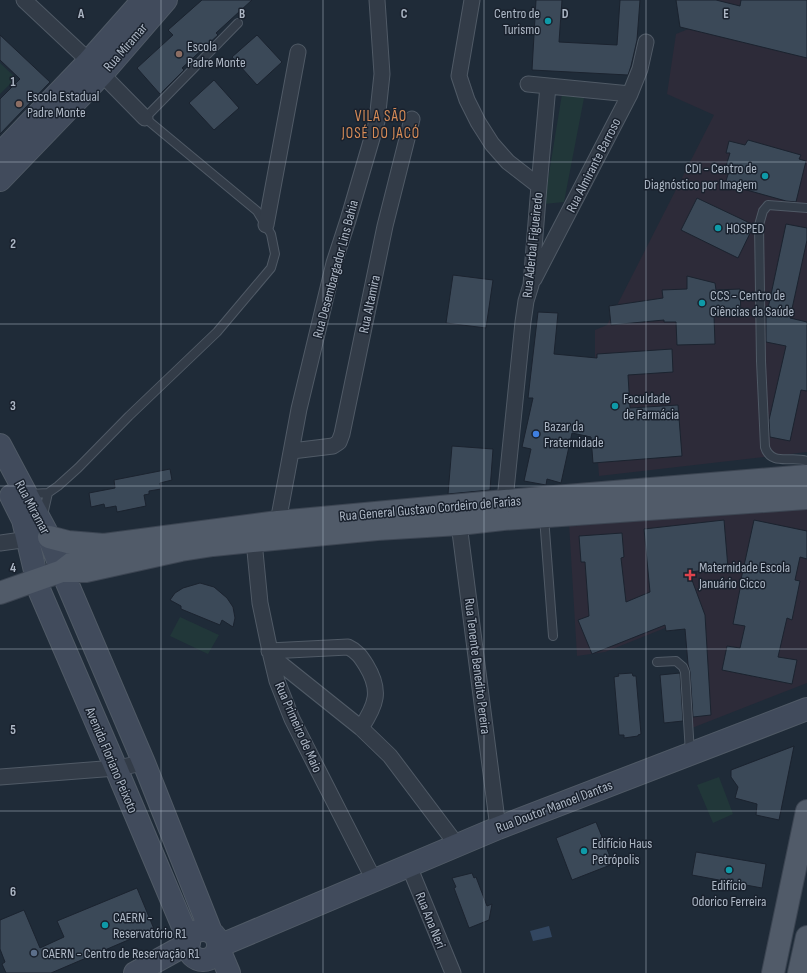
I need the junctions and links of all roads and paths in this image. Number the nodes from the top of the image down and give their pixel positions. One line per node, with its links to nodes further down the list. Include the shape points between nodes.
1 (24, 0): 9 (street)
2 (143, 0): 9 (main road, Rua Miramar)
3 (166, 0): 9 (main road, Rua Miramar)
4 (377, 0): 22 (street, Rua Desembargador Lins Bahia, via 382,74 377,121 334,263 299,409)
5 (472, 0): 17 (street, Rua Aderbal Figueiredo, via 459,76 467,100 492,144 508,162)
6 (238, 23): 13 (lane)
7 (646, 42): 12 (street, Rua Almirante Barroso, via 640,69)
8 (298, 52): 19 (street)
9 (96, 67): 13 (street); 15 (main road, Rua Miramar); 16 (main road, Rua Miramar)
10 (528, 84): 11 (street)
11 (548, 86): 12 (street); 17 (street)
12 (630, 94): 20 (street, Rua Almirante Barroso)
13 (145, 118): 19 (lane, via 257,211)
14 (412, 119): 22 (street, Rua Altamira, via 385,226 342,434 339,442 332,446)
15 (0, 154)
16 (0, 180)
17 (539, 186): 20 (street, Rua Aderbal Figueiredo)
18 (807, 208): 23 (lane, via 768,205 763,211 759,225 765,447 769,455 776,459)
19 (266, 225): 26 (lane, via 271,234 275,254 271,268 217,332 78,468)
20 (531, 285): 29 (street, Rua Aderbal Figueiredo, via 523,322)
21 (0, 444): 27 (main road, Rua Miramar)
22 (292, 451): 33 (street, Rua Desembargador Lins Bahia)
23 (807, 461)
24 (0, 476): 34 (main road, Rua Miramar, via 23,520)
25 (807, 476): 29 (main road, Rua General Gustavo Cordeiro de Farias)
26 (48, 493): 27 (lane); 32 (lane, via 44,504)
27 (26, 494): 32 (main road, Rua Miramar)
28 (807, 498): 31 (main road, Rua General Gustavo Cordeiro de Farias)
29 (504, 510): 30 (main road, Rua General Gustavo Cordeiro de Farias); 31 (main road, Rua General Gustavo Cordeiro de Farias)
30 (461, 515): 33 (main road, Rua General Gustavo Cordeiro de Farias); 51 (street, Rua Tenente Benedito Pereira)
31 (544, 516): 41 (lane)
32 (46, 530): 34 (street); 37 (main road, via 68,542); 38 (main road, Rua Miramar)
33 (278, 530): 35 (main road, Rua General Gustavo Cordeiro de Farias); 37 (main road, Rua General Gustavo Cordeiro de Farias)
34 (27, 540): 36 (street); 39 (main road, Rua Miramar)
35 (254, 541): 38 (main road, Rua General Gustavo Cordeiro de Farias, via 181,550 86,571); 42 (street, Rua Primeiro de Maio, via 260,603)
36 (0, 543)
37 (104, 545): 38 (main road, Rua General Gustavo Cordeiro de Farias, via 80,557)
38 (62, 571): 39 (main road, Rua General Gustavo Cordeiro de Farias); 47 (main road, Avenida Floriano Peixoto)
39 (36, 580): 40 (main road, Rua General Gustavo Cordeiro de Farias); 48 (main road, Avenida Floriano Peixoto)
40 (0, 593)
41 (554, 636)
42 (270, 654): 45 (street); 45 (street, via 348,647 360,655 374,682 375,692 371,712); 54 (street, Rua Primeiro de Maio, via 277,681 292,719)
43 (657, 662): 46 (lane, via 676,661 685,672)
44 (807, 708): 46 (main road, Rua Doutor Manoel Dantas)
45 (360, 728): 52 (street, via 390,756)
46 (690, 754): 51 (main road, Rua Doutor Manoel Dantas)
47 (144, 763): 48 (street); 56 (main road, Avenida Floriano Peixoto)
48 (116, 768): 49 (street); 57 (main road, Avenida Floriano Peixoto)
49 (0, 777)
50 (807, 813): 62 (main road)
51 (498, 828): 52 (main road, Rua Doutor Manoel Dantas)
52 (457, 845): 53 (main road, Rua Doutor Manoel Dantas)
53 (409, 866): 54 (main road, Rua Doutor Manoel Dantas); 61 (street, Rua Ana Neri)
54 (374, 880): 56 (main road, Rua Doutor Manoel Dantas, via 304,910)
55 (807, 937): 63 (main road)
56 (215, 939): 57 (main road, via 217,952 211,958 203,960); 60 (main road, Avenida Floriano Peixoto)
57 (195, 955): 58 (main road); 59 (main road)
58 (135, 973)
59 (149, 973)
60 (229, 973)
61 (453, 973)
62 (773, 973)
63 (799, 973)

